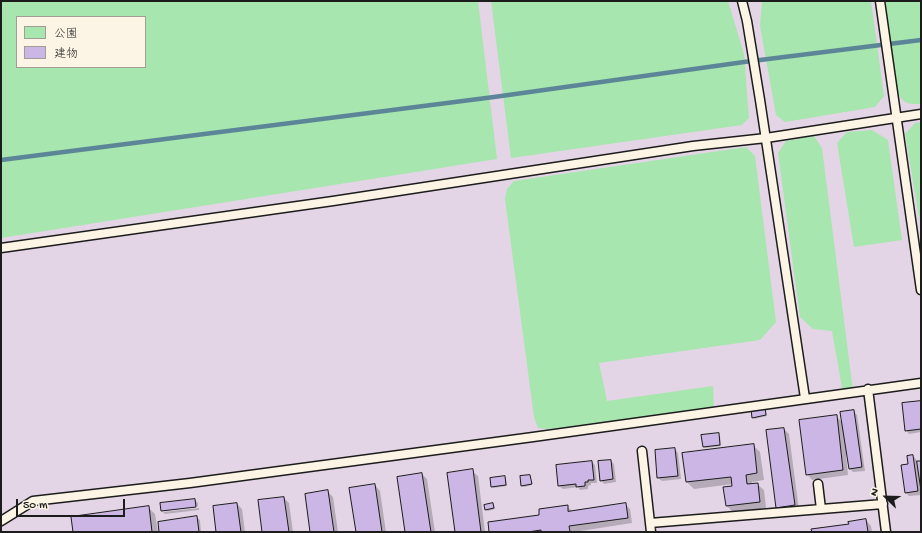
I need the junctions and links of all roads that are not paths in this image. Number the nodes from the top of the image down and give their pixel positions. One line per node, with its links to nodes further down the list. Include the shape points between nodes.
1 (742, 1): 4 (lane)
2 (746, 1): 4 (lane)
3 (880, 1): 6 (lane)
4 (747, 21): 7 (lane)
5 (921, 114): 6 (lane)
6 (897, 119): 7 (lane); 9 (lane)
7 (766, 138): 8 (lane, via 693,146); 12 (lane)
8 (1, 248)
9 (921, 290)
10 (921, 383): 11 (lane)
11 (868, 390): 12 (lane); 15 (lane)
12 (805, 398): 17 (lane, via 190,483 33,501)
13 (642, 451): 18 (lane)
14 (818, 484): 16 (lane)
15 (883, 504): 16 (lane); 20 (lane)
16 (821, 509): 18 (lane)
17 (1, 521)
18 (650, 523): 19 (lane)
19 (651, 532)
20 (886, 532)

